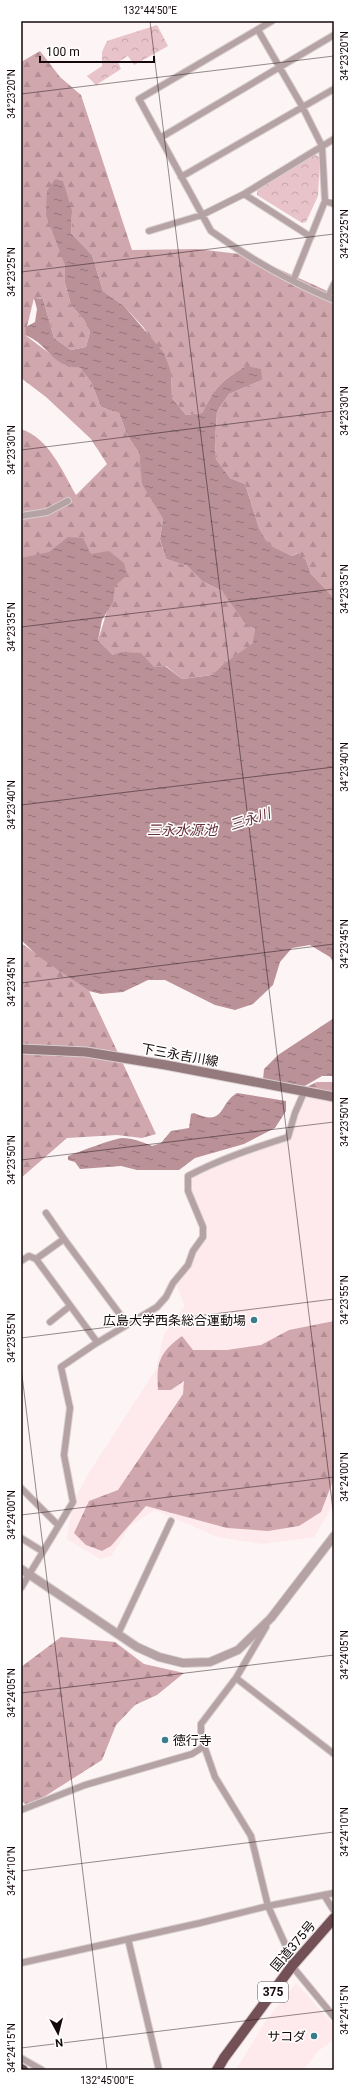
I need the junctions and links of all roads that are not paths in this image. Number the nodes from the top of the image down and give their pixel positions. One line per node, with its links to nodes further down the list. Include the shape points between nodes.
1 (272, 21): 2 (street)
2 (258, 30): 4 (street); 7 (street, via 139,99)
3 (334, 35): 4 (street)
4 (279, 68): 6 (street); 7 (street)
5 (334, 89): 6 (street)
6 (302, 106): 9 (street); 10 (street)
7 (160, 138): 10 (street)
8 (334, 139): 9 (street)
9 (322, 146): 11 (street); 12 (street)
10 (182, 177): 14 (street)
11 (244, 194): 14 (street); 16 (street)
12 (325, 201): 13 (street); 16 (street)
13 (334, 204)
14 (202, 215): 15 (street); 17 (street, via 211,231)
15 (149, 231)
16 (311, 237): 17 (street)
17 (293, 281): 19 (street)
18 (334, 284): 19 (street)
19 (331, 298)
20 (68, 501): 21 (street, via 47,512)
21 (21, 516)
22 (21, 1049): 23 (main road, 下三永吉川線, via 86,1052)
23 (306, 1090): 24 (main road, 下三永吉川線); 31 (street, via 294,1113 288,1137 255,1147 188,1176 188,1191 203,1227 203,1237 166,1297 157,1307)
24 (334, 1097)
25 (46, 1213): 26 (street)
26 (64, 1239): 27 (street); 31 (street)
27 (36, 1259): 28 (street, via 29,1256); 29 (street)
28 (21, 1261)
29 (70, 1306): 30 (street); 32 (street)
30 (50, 1322)
31 (128, 1324): 32 (street)
32 (97, 1342): 35 (street, via 61,1367 70,1408 64,1455 73,1502)
33 (21, 1488): 35 (street)
34 (171, 1521): 43 (street)
35 (58, 1525): 38 (street)
36 (334, 1536): 42 (street)
37 (21, 1538): 38 (street)
38 (42, 1551): 40 (street)
39 (21, 1569): 40 (street)
40 (29, 1573): 41 (street); 43 (street)
41 (21, 1588)
42 (271, 1618): 43 (street, via 238,1650 210,1662 183,1663 158,1656 137,1647); 44 (street)
43 (118, 1634)
44 (236, 1678): 45 (street, via 201,1724); 46 (street)
45 (204, 1747): 47 (street, via 192,1754 84,1785); 50 (street, via 215,1777 251,1836)
46 (334, 1754)
47 (21, 1810)
48 (334, 1893): 49 (street)
49 (324, 1895): 50 (street); 51 (street)
50 (268, 1906): 53 (street); 55 (street)
51 (334, 1911)
52 (334, 1918): 55 (highway, 国道375号 / 375)
53 (128, 1939): 54 (street); 59 (street)
54 (21, 1963)
55 (292, 1966): 56 (street); 60 (highway, 国道375号 / 375)
56 (334, 2017)
57 (21, 2058): 58 (street)
58 (42, 2070)
59 (160, 2070)
60 (217, 2070)

